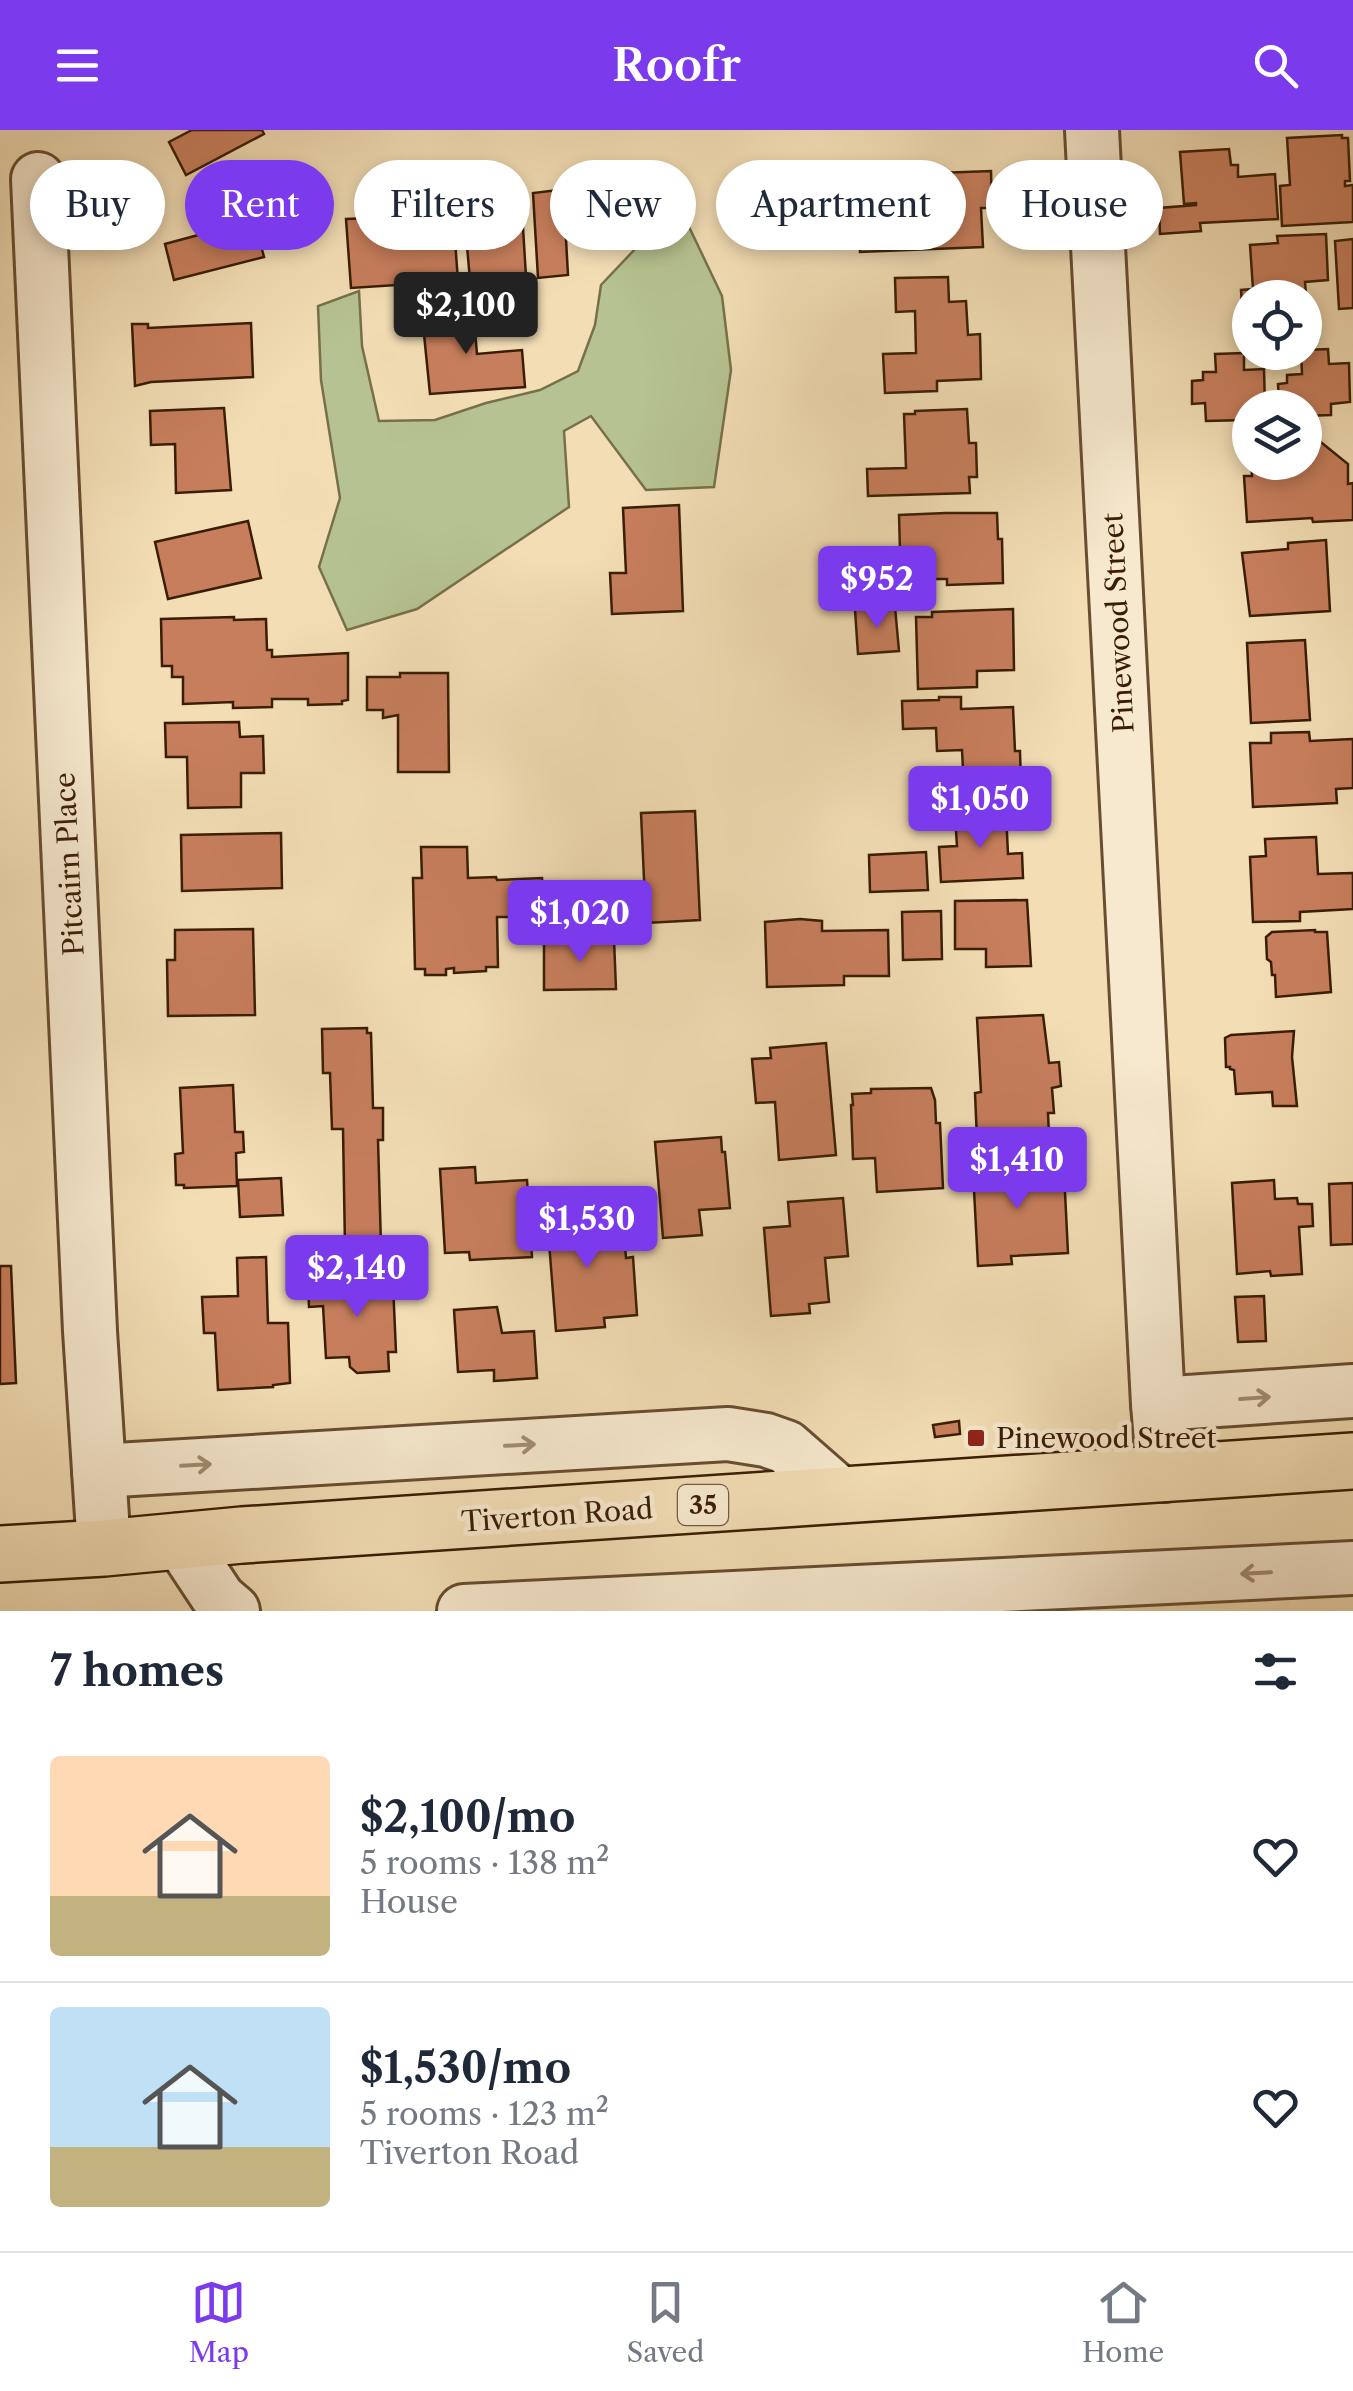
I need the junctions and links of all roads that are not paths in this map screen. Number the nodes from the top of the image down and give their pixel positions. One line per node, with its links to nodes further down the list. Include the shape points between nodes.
1 (1092, 130): 4 (street, Pinewood Street)
2 (41, 250): 6 (street, Pitcairn Place)
3 (1353, 1391): 4 (street, one-way to 3)
4 (1158, 1404): 7 (street, Pinewood Street)
5 (1353, 1461): 7 (main road, Tiverton Road / 35)
6 (99, 1470): 8 (street, one-way to 8, via 728,1434 786,1448); 10 (street, Pitcairn Place)
7 (1164, 1475): 8 (main road, Tiverton Road / 35)
8 (842, 1496): 9 (main road, Tiverton Road / 35)
9 (180, 1540): 10 (main road, Tiverton Road / 35); 13 (street, via 218,1599)
10 (104, 1548): 11 (main road, Tiverton Road / 35)
11 (0, 1554)
12 (1353, 1568): 14 (street, one-way to 14)
13 (234, 1611)
14 (464, 1611)

